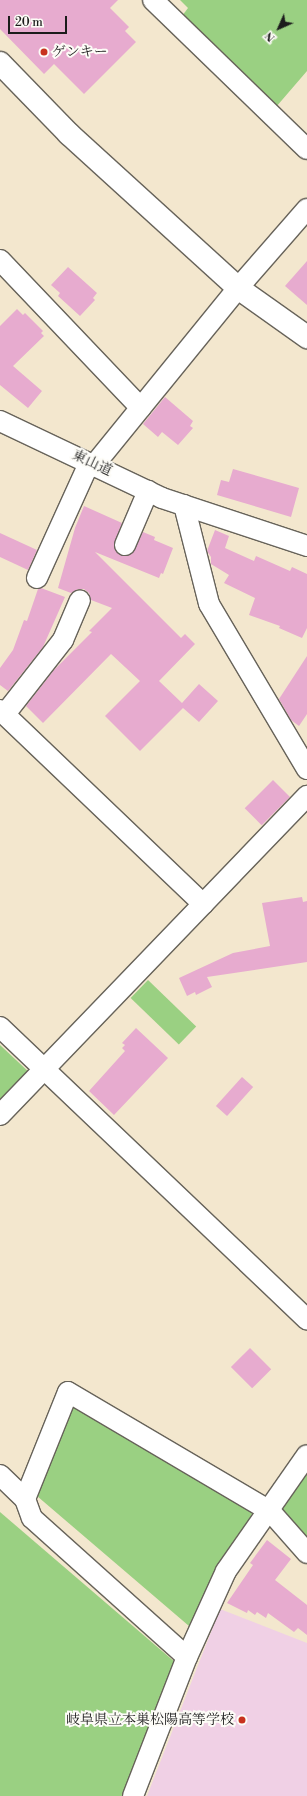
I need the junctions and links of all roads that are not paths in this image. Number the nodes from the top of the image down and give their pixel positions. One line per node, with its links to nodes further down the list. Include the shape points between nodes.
1 (153, 0): 3 (street)
2 (0, 63): 6 (street, via 69,134)
3 (307, 149)
4 (307, 209): 6 (street)
5 (0, 260): 8 (street)
6 (238, 288): 7 (street); 8 (street)
7 (307, 337)
8 (140, 408): 10 (street)
9 (0, 420): 10 (street, 東山道)
10 (95, 464): 11 (street, 東山道); 15 (street, via 86,470)
11 (148, 491): 12 (street, 東山道); 13 (street)
12 (184, 506): 14 (street, 東山道); 18 (street, via 209,604)
13 (125, 545)
14 (307, 546)
15 (37, 578)
16 (80, 600): 17 (street, via 63,640)
17 (2, 712): 20 (street)
18 (307, 769)
19 (307, 796): 20 (street)
20 (203, 904): 22 (street)
21 (0, 1027): 22 (street)
22 (44, 1069): 23 (street); 24 (street)
23 (0, 1115)
24 (307, 1319)
25 (307, 1456): 28 (street)
26 (0, 1475): 27 (street)
27 (24, 1499): 28 (street, via 68,1392); 30 (street, via 32,1518)
28 (270, 1511): 29 (street); 30 (street, via 226,1571)
29 (307, 1553)
30 (187, 1657): 31 (street)
31 (133, 1796)

